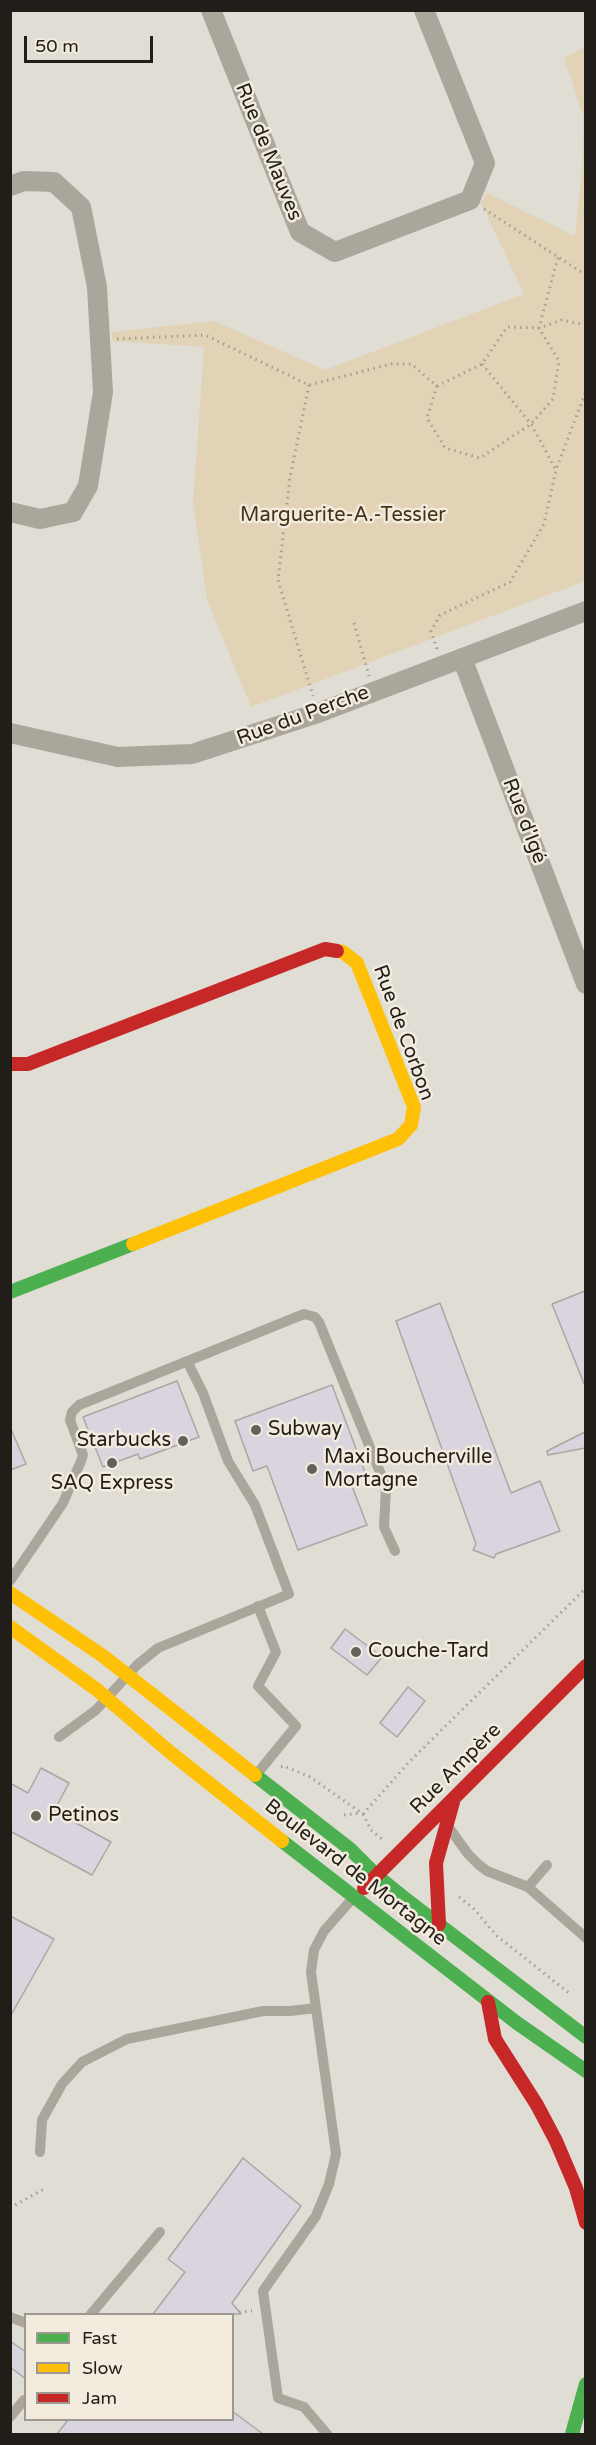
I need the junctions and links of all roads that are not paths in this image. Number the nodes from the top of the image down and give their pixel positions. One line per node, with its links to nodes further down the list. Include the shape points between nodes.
1 (211, 10): 2 (street, Rue de Mauves, via 300,232 335,252 470,200 485,163)
2 (424, 10)
3 (10, 186): 4 (street, via 24,181 54,182 81,207 97,287 103,393 88,486 73,512 40,519)
4 (10, 512)
5 (585, 611): 6 (street, Rue du Perche)
6 (462, 658): 7 (street, Rue du Perche, via 318,713 192,754 118,757); 8 (street, Rue d'Igé)
7 (10, 733)
8 (585, 984)
9 (10, 1064): 10 (main road, Rue de Corbon, via 28,1064 325,949 343,952 357,963 414,1107 411,1125 398,1139)
10 (10, 1292)
11 (188, 1361): 12 (lane, via 304,1314 315,1317 386,1487 384,1527); 13 (lane, via 79,1405 72,1412 70,1420 83,1455 81,1461 63,1503); 15 (lane, via 228,1461 255,1505 289,1594)
12 (395, 1551)
13 (10, 1581)
14 (10, 1593): 18 (main road, Boulevard de Mortagne)
15 (258, 1606): 18 (lane, via 158,1647); 21 (lane, via 276,1652 258,1686 296,1726)
16 (10, 1627): 19 (main road, Boulevard de Mortagne)
17 (585, 1666): 22 (main road, Rue Ampère, via 454,1799)
18 (128, 1675): 19 (lane); 21 (main road, Boulevard de Mortagne)
19 (107, 1698): 20 (lane); 26 (main road, Boulevard de Mortagne)
20 (59, 1737)
21 (256, 1775): 24 (main road, Boulevard de Mortagne, via 350,1849)
22 (442, 1820): 24 (main road, Rue Ampère); 25 (lane, via 487,1871); 27 (main road, via 436,1863)
23 (547, 1865): 25 (lane)
24 (377, 1876): 26 (main road, Rue Ampère); 27 (main road, Boulevard de Mortagne)
25 (528, 1887): 28 (lane)
26 (354, 1898): 29 (main road, Boulevard de Mortagne); 30 (lane, via 328,1925 314,1950 311,1972)
27 (439, 1924): 31 (main road, Boulevard de Mortagne)
28 (585, 1938)
29 (488, 2002): 32 (main road, Boulevard de Mortagne); 34 (main road, via 495,2039 553,2135 576,2188)
30 (316, 2008): 33 (lane, via 263,2011 128,2039 82,2062 62,2084 42,2120); 40 (lane, via 336,2154 316,2216 263,2290 278,2398 304,2406)
31 (585, 2037)
32 (585, 2071)
33 (40, 2152)
34 (585, 2223)
35 (160, 2232): 36 (lane)
36 (92, 2313)
37 (585, 2385): 41 (main road)
38 (24, 2400): 39 (lane)
39 (10, 2417)
40 (327, 2434)
41 (572, 2434)

